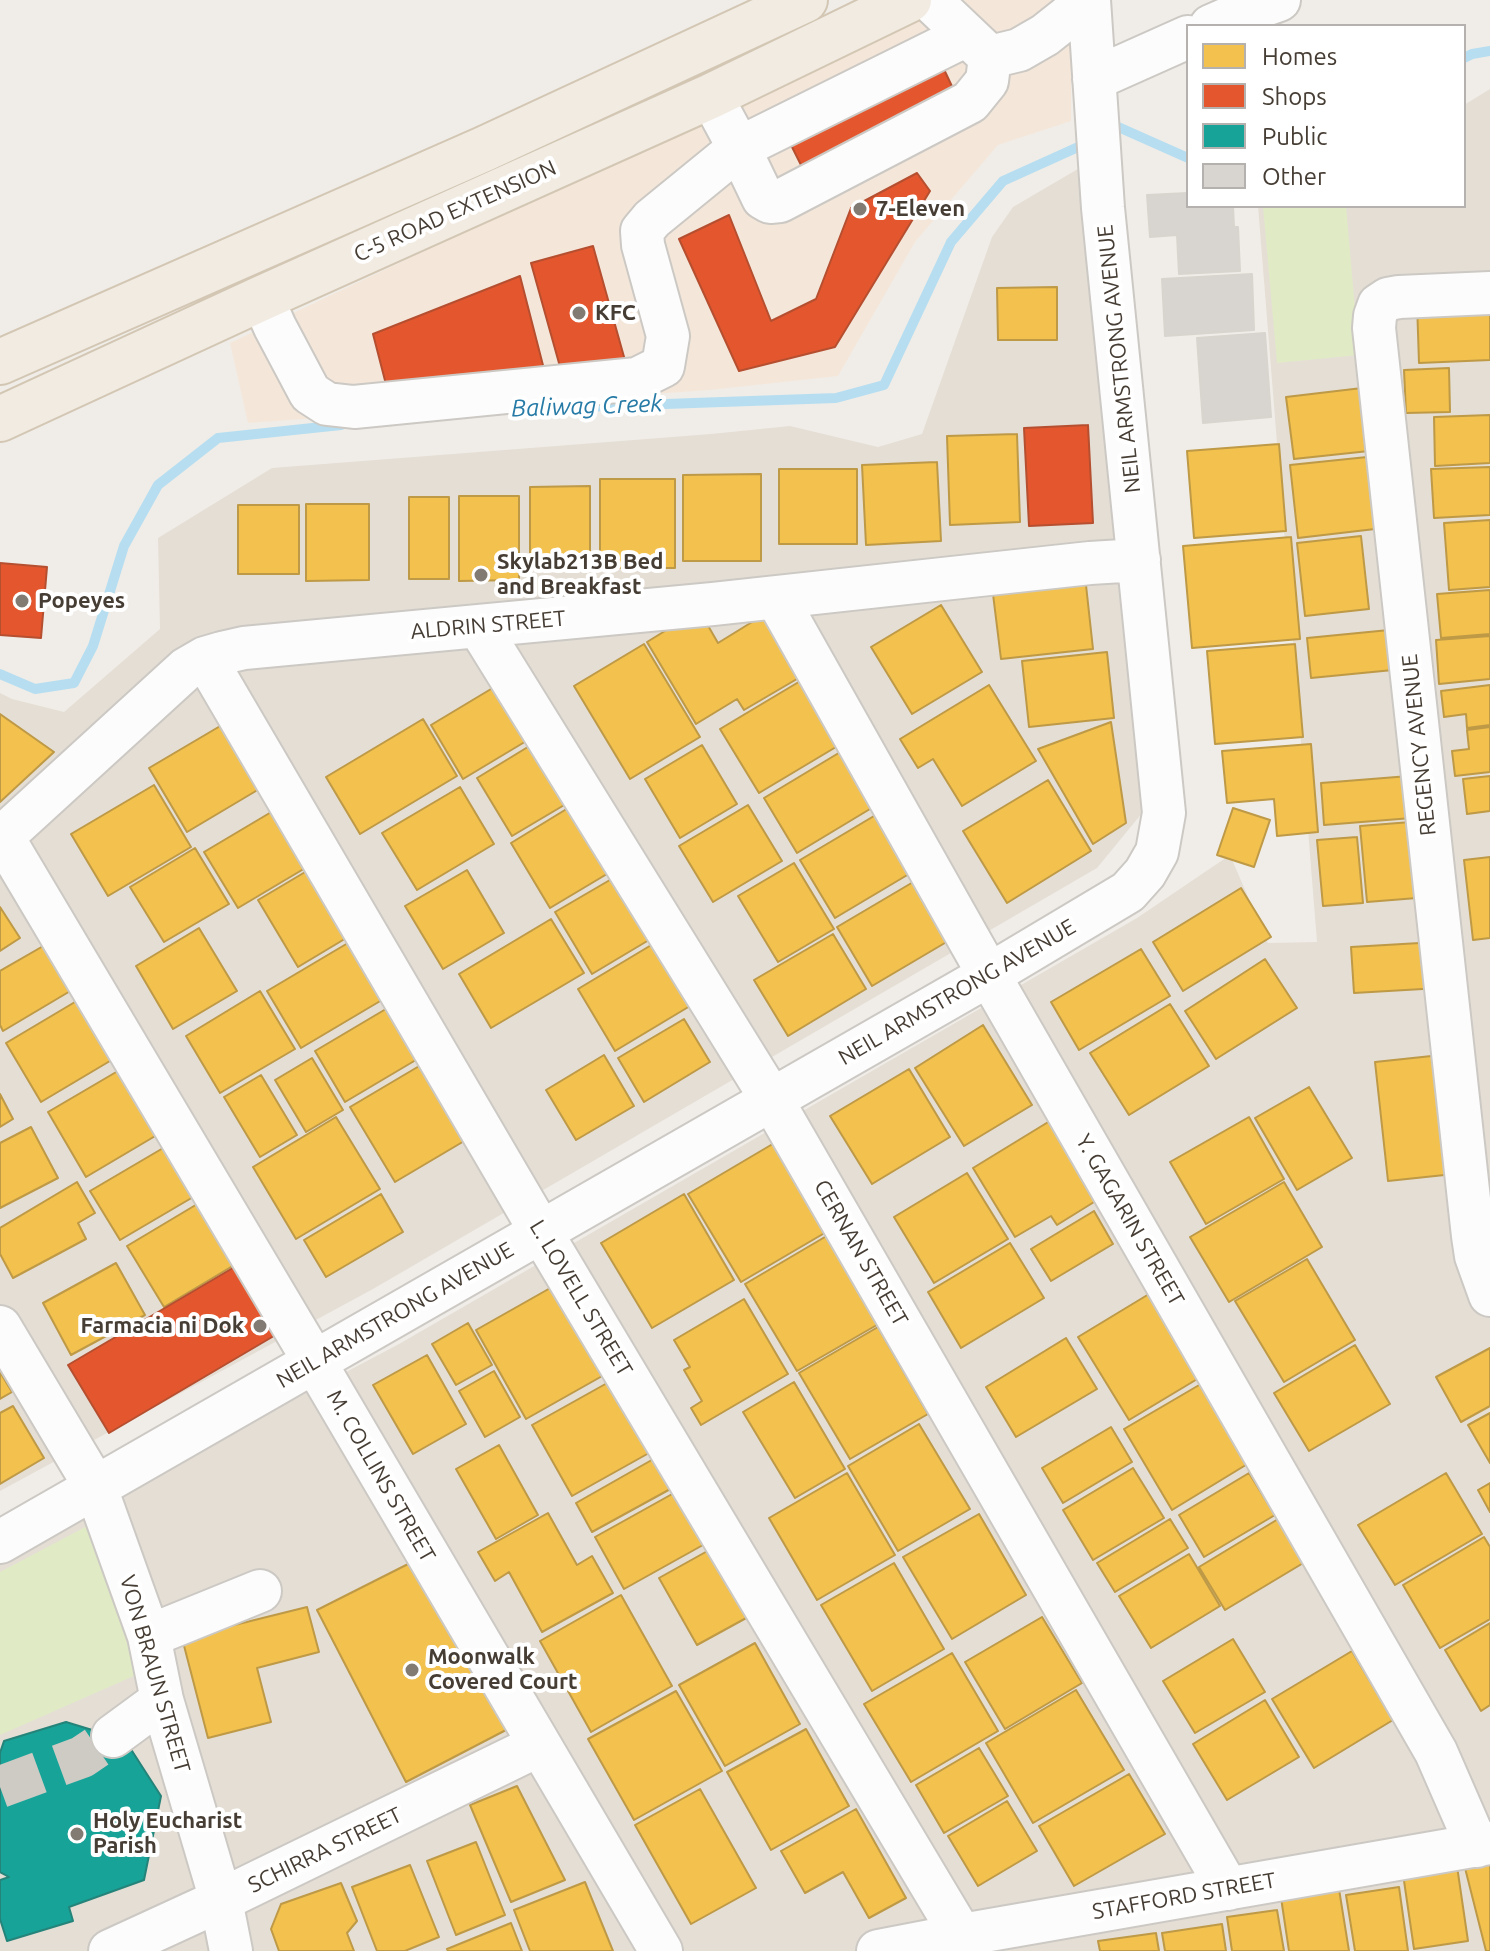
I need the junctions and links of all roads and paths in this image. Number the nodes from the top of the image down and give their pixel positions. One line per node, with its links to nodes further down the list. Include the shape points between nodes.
1 (805, 0): 14 (main road, C-5 ROAD EXTENSION, via 484,149)
2 (909, 0): 10 (main road, C-5 ROAD EXTENSION)
3 (930, 0): 8 (street)
4 (1089, 0): 8 (street, via 1019,50); 9 (street, NEIL ARMSTRONG AVENUE)
5 (1279, 0): 6 (street)
6 (1216, 24)
7 (1186, 38): 9 (street)
8 (979, 46): 11 (street); 11 (street, via 987,81 970,102 780,201 763,198)
9 (1094, 79): 16 (street, NEIL ARMSTRONG AVENUE)
10 (711, 96): 11 (street); 13 (main road, C-5 ROAD EXTENSION)
11 (739, 148): 13 (street, via 642,231 668,336 663,366 637,379 354,407 327,404 310,393)
12 (1490, 293): 24 (street, REGENCY AVENUE, via 1388,299 1379,305 1374,328 1473,1236)
13 (262, 298): 15 (main road, C-5 ROAD EXTENSION)
14 (0, 362)
15 (0, 419)
16 (1139, 560): 17 (street, ALDRIN STREET); 21 (street, NEIL ARMSTRONG AVENUE, via 1164,813 1157,852 1128,892)
17 (776, 597): 18 (street, ALDRIN STREET); 21 (street, Y. GAGARIN STREET)
18 (479, 627): 19 (street, ALDRIN STREET, via 244,648); 22 (street, CERNAN STREET)
19 (205, 658): 20 (street, ALDRIN STREET, via 186,669); 23 (street, L. LOVELL STREET)
20 (1, 838): 26 (street, M. COLLINS STREET)
21 (989, 975): 22 (street, NEIL ARMSTRONG AVENUE); 34 (street, Y. GAGARIN STREET)
22 (772, 1100): 23 (street, NEIL ARMSTRONG AVENUE); 35 (street, CERNAN STREET)
23 (541, 1232): 26 (street, NEIL ARMSTRONG AVENUE); 37 (street, L. LOVELL STREET)
24 (1490, 1295)
25 (0, 1327): 27 (street, VON BRAUN STREET)
26 (314, 1361): 27 (street, NEIL ARMSTRONG AVENUE); 33 (street, M. COLLINS STREET)
27 (96, 1488): 28 (street, NEIL ARMSTRONG AVENUE); 30 (street, VON BRAUN STREET)
28 (0, 1542)
29 (260, 1591): 30 (street)
30 (149, 1636): 31 (street, VON BRAUN STREET)
31 (162, 1700): 32 (street); 36 (street, VON BRAUN STREET)
32 (113, 1736)
33 (539, 1745): 36 (street, SCHIRRA STREET); 40 (street, M. COLLINS STREET)
34 (1484, 1844): 35 (street, STAFFORD STREET)
35 (1228, 1889): 37 (street, STAFFORD STREET)
36 (221, 1900): 38 (street, SCHIRRA STREET); 39 (street, VON BRAUN STREET)
37 (936, 1943): 41 (street, STAFFORD STREET)
38 (110, 1951)
39 (231, 1951)
40 (661, 1951)
41 (878, 1951)

